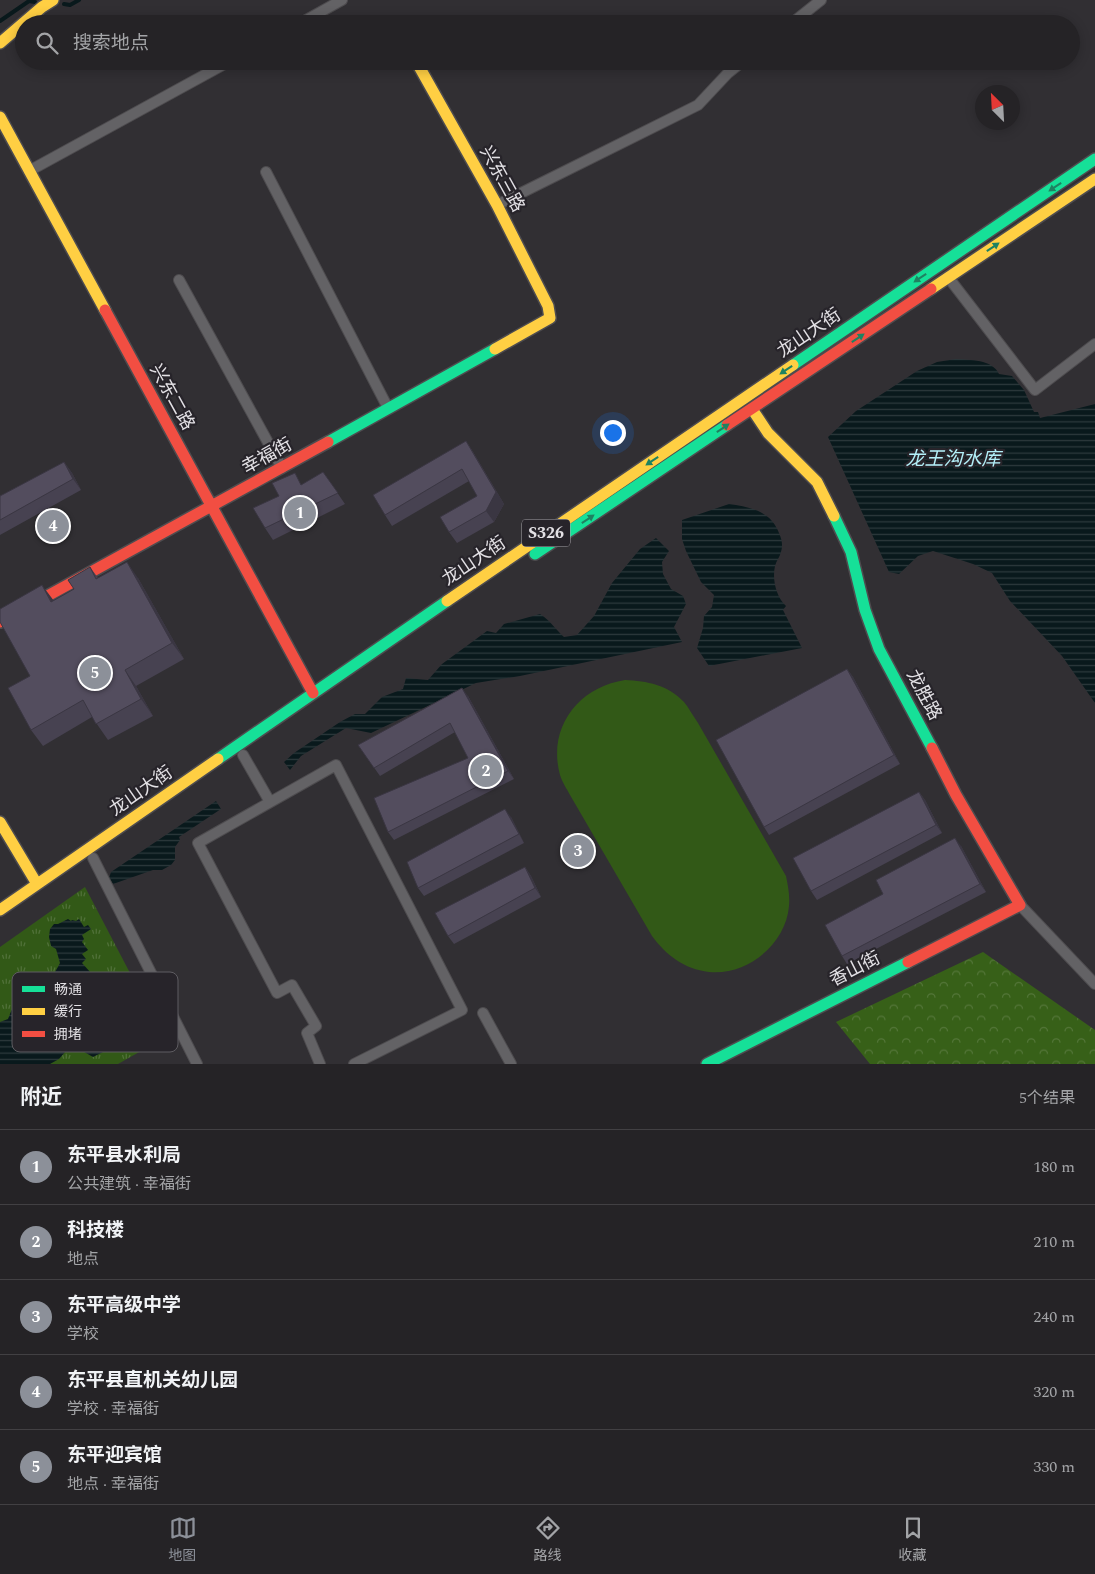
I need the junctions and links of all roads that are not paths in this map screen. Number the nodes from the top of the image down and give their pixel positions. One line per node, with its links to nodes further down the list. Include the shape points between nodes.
1 (53, 0): 4 (main road)
2 (342, 0): 5 (street)
3 (821, 0): 6 (street)
4 (33, 15)
5 (315, 15)
6 (802, 15)
7 (15, 30): 8 (main road)
8 (0, 43)
9 (214, 70): 14 (street)
10 (421, 70): 17 (main road, 兴东三路)
11 (732, 70): 17 (street, via 698,105)
12 (0, 117): 14 (main road, 兴东二路)
13 (1095, 159): 27 (main road, 龙山大街 / S326, one-way to 27)
14 (29, 171): 25 (main road, 兴东二路)
15 (266, 172): 22 (street)
16 (1095, 179): 18 (main road, 龙山大街 / S326, one-way to 16)
17 (497, 205): 20 (main road, 兴东三路, via 548,306)
18 (948, 278): 21 (street, via 1035,390); 23 (main road, 龙山大街 / S326, one-way to 18)
19 (179, 280): 24 (street)
20 (550, 318): 22 (main road, 幸福街)
21 (1095, 344)
22 (388, 408): 24 (main road, 幸福街)
23 (752, 409): 28 (main road, 龙山大街 / S326, one-way to 23, via 448,612); 33 (main road, 龙胜路, via 768,433 817,482 851,552 865,610 879,649 956,795)
24 (282, 468): 25 (main road, 幸福街)
25 (212, 507): 26 (main road, 幸福街); 27 (main road, 兴东二路)
26 (0, 622)
27 (313, 693): 32 (main road, 龙山大街 / S326)
28 (243, 754): 29 (street); 31 (main road, 龙山大街 / S326)
29 (270, 802): 41 (street, via 198,843 277,993 292,985 316,1026 307,1034); 42 (street, via 336,765 462,1010)
30 (0, 822): 32 (main road)
31 (93, 858): 35 (main road, 龙山大街 / S326); 36 (street)
32 (38, 884): 34 (main road, 龙山大街 / S326)
33 (1020, 906): 37 (street, 龙胜路); 44 (main road, 香山街)
34 (0, 910)
35 (0, 923)
36 (151, 972)
37 (1095, 984)
38 (483, 1013): 43 (street)
39 (178, 1026): 40 (street)
40 (197, 1064)
41 (320, 1064)
42 (354, 1064)
43 (511, 1064)
44 (707, 1064)

